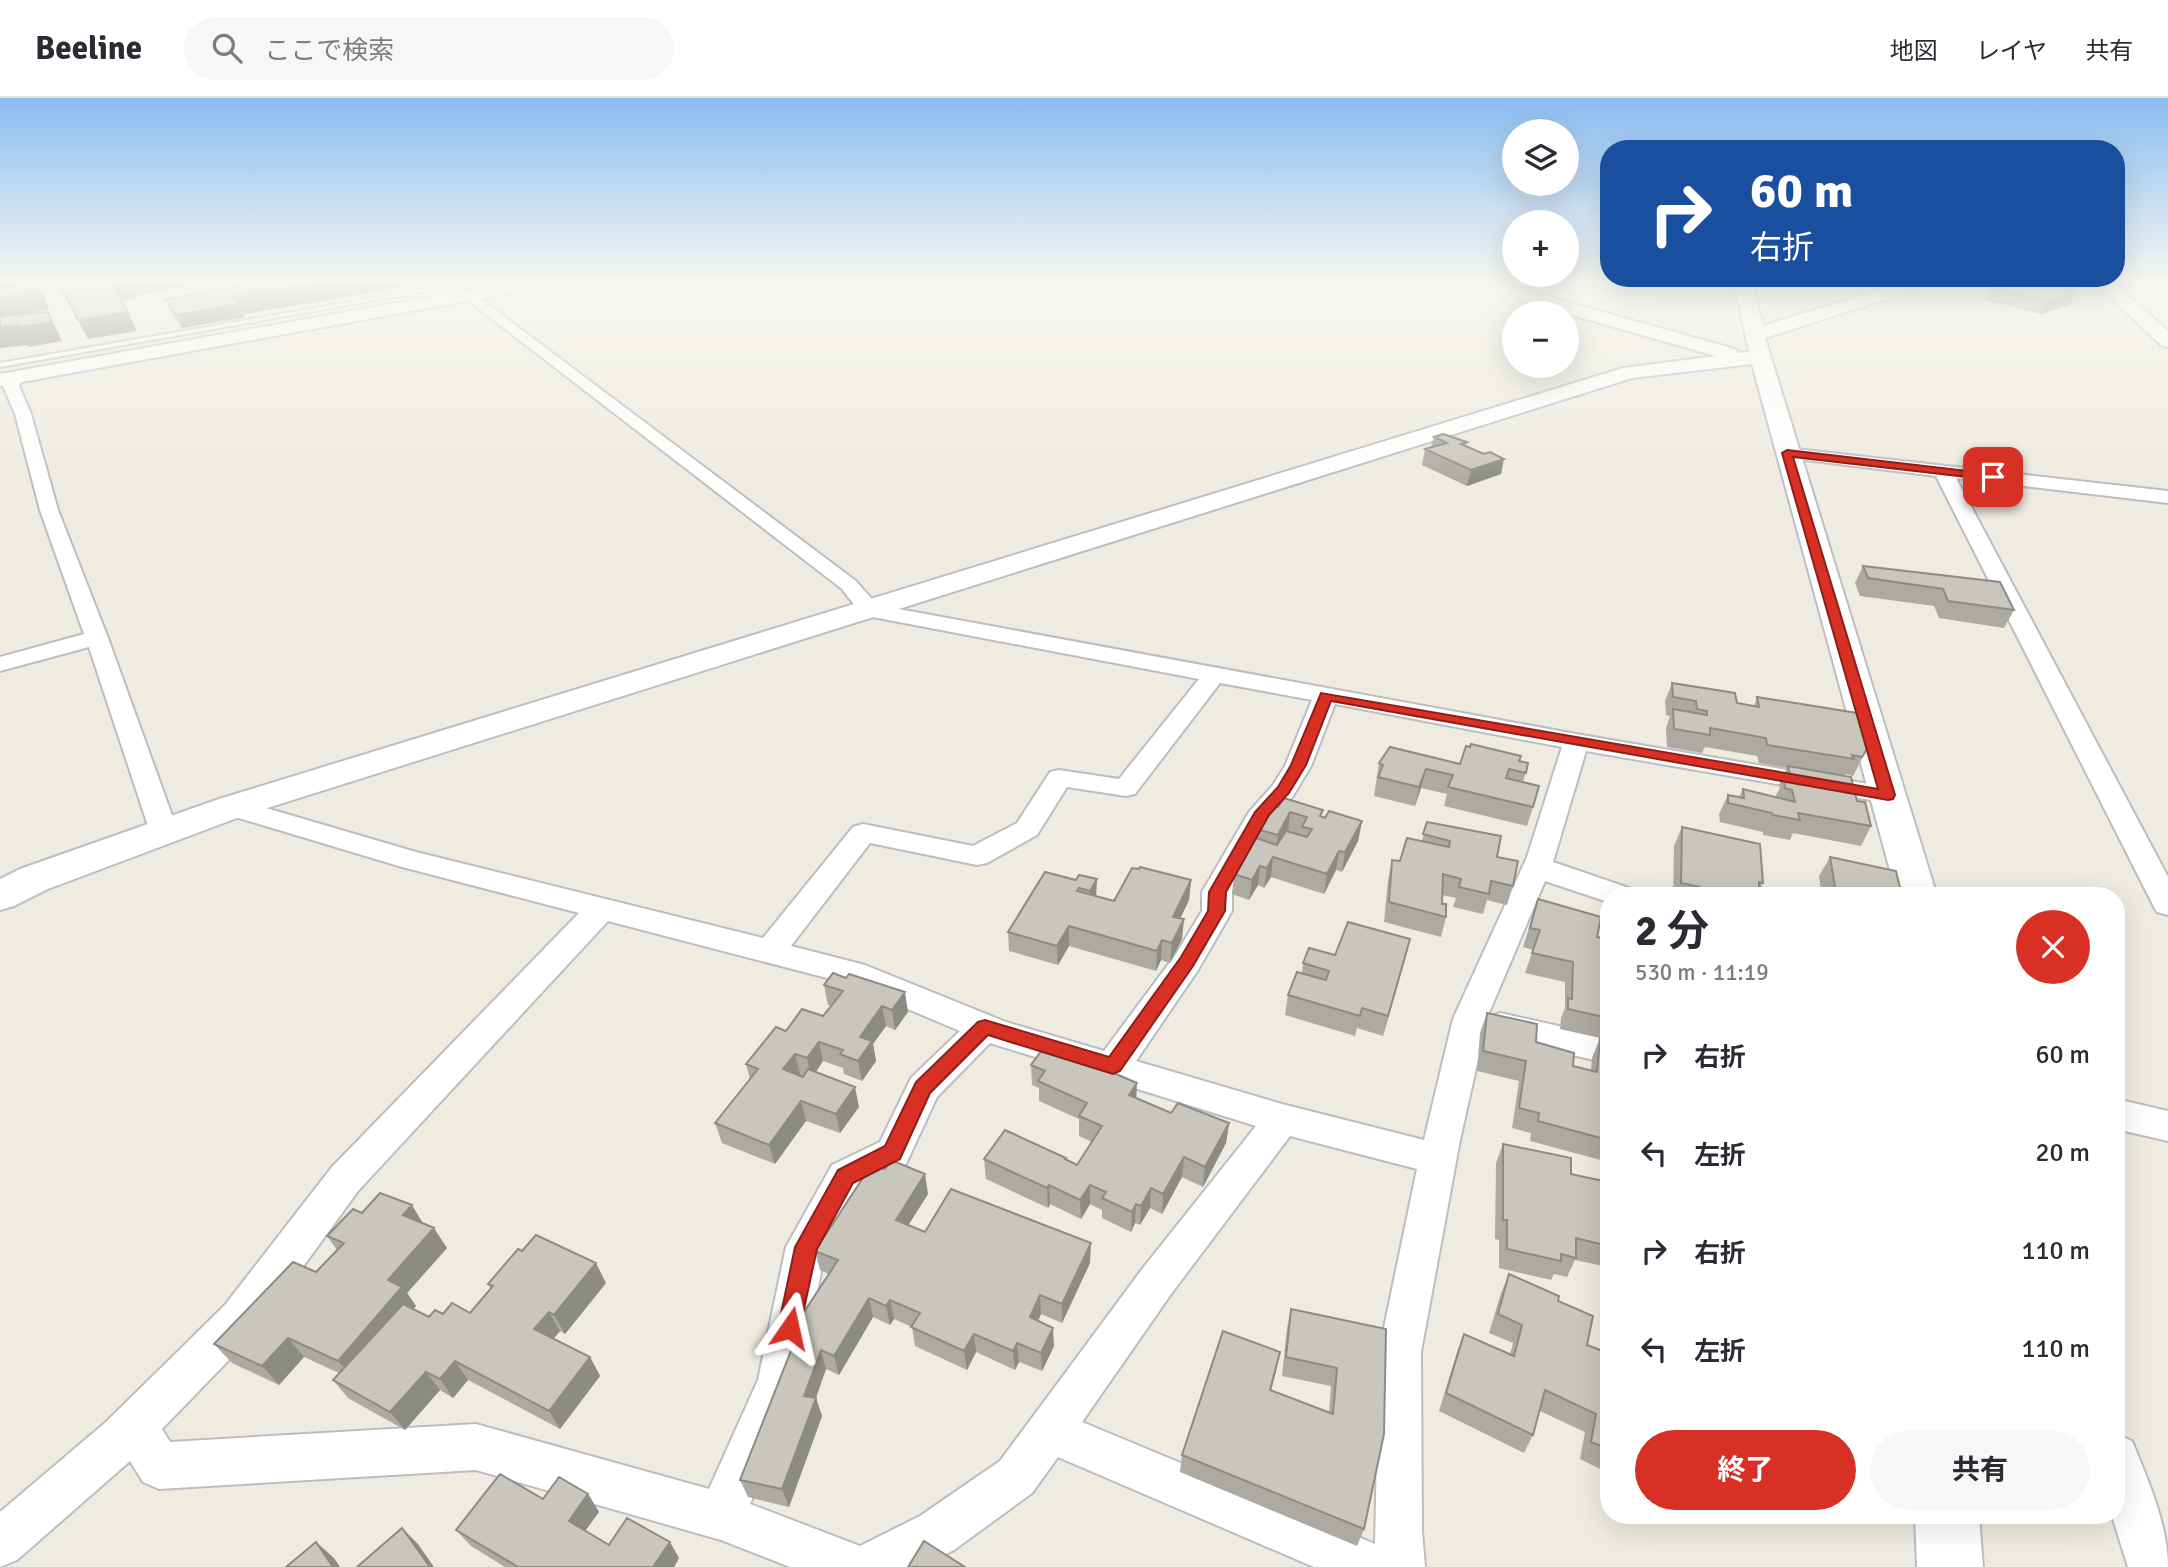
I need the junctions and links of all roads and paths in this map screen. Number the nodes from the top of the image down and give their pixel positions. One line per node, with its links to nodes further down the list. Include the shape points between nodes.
1 (101, 349): 7 (lane)
2 (165, 349): 8 (street)
3 (557, 349): 12 (street, via 849,585)
4 (1748, 349): 6 (street)
5 (1758, 349): 6 (street)
6 (1754, 350): 9 (street); 12 (street, via 1630,372)
7 (0, 365)
8 (8, 379): 13 (street, via 23,414 49,510)
9 (1787, 453): 10 (street); 18 (street)
10 (1943, 471): 11 (street); 25 (street)
11 (2168, 497)
12 (870, 610): 15 (street); 19 (street)
13 (97, 638): 14 (street); 20 (street)
14 (0, 664)
15 (1214, 676): 16 (street); 27 (street, via 1126,788 1059,778 1027,829 977,856 863,833)
16 (1326, 696): 17 (street); 31 (street, via 1298,765 1284,790 1263,812 1217,892 1217,911 1187,962)
17 (1576, 742): 18 (street); 21 (street)
18 (1888, 795): 22 (street)
19 (232, 807): 20 (street); 26 (street)
20 (164, 832): 24 (street)
21 (1536, 867): 23 (street); 28 (street)
22 (1914, 887)
23 (1600, 889)
24 (0, 896)
25 (2168, 905)
26 (601, 909): 27 (street); 36 (street, via 345,1180 240,1319)
27 (769, 952): 29 (street, via 854,973)
28 (1470, 1019): 30 (street); 35 (street)
29 (985, 1027): 31 (street); 39 (street, via 923,1088 892,1153 845,1177 806,1247 779,1382)
30 (1600, 1048)
31 (1113, 1066): 33 (street)
32 (2125, 1116): 34 (street)
33 (1282, 1119): 35 (street); 37 (street)
34 (2168, 1126)
35 (1438, 1159): 45 (street, via 1400,1352)
36 (134, 1426): 39 (street, via 159,1466 476,1447); 41 (street)
37 (1048, 1430): 43 (street, via 1016,1477 937,1533); 44 (street)
38 (2125, 1484): 47 (street)
39 (721, 1516): 42 (street)
40 (1947, 1524): 46 (street)
41 (0, 1544)
42 (852, 1567)
43 (869, 1567)
44 (1371, 1567)
45 (1401, 1567)
46 (1950, 1567)
47 (2152, 1567)

